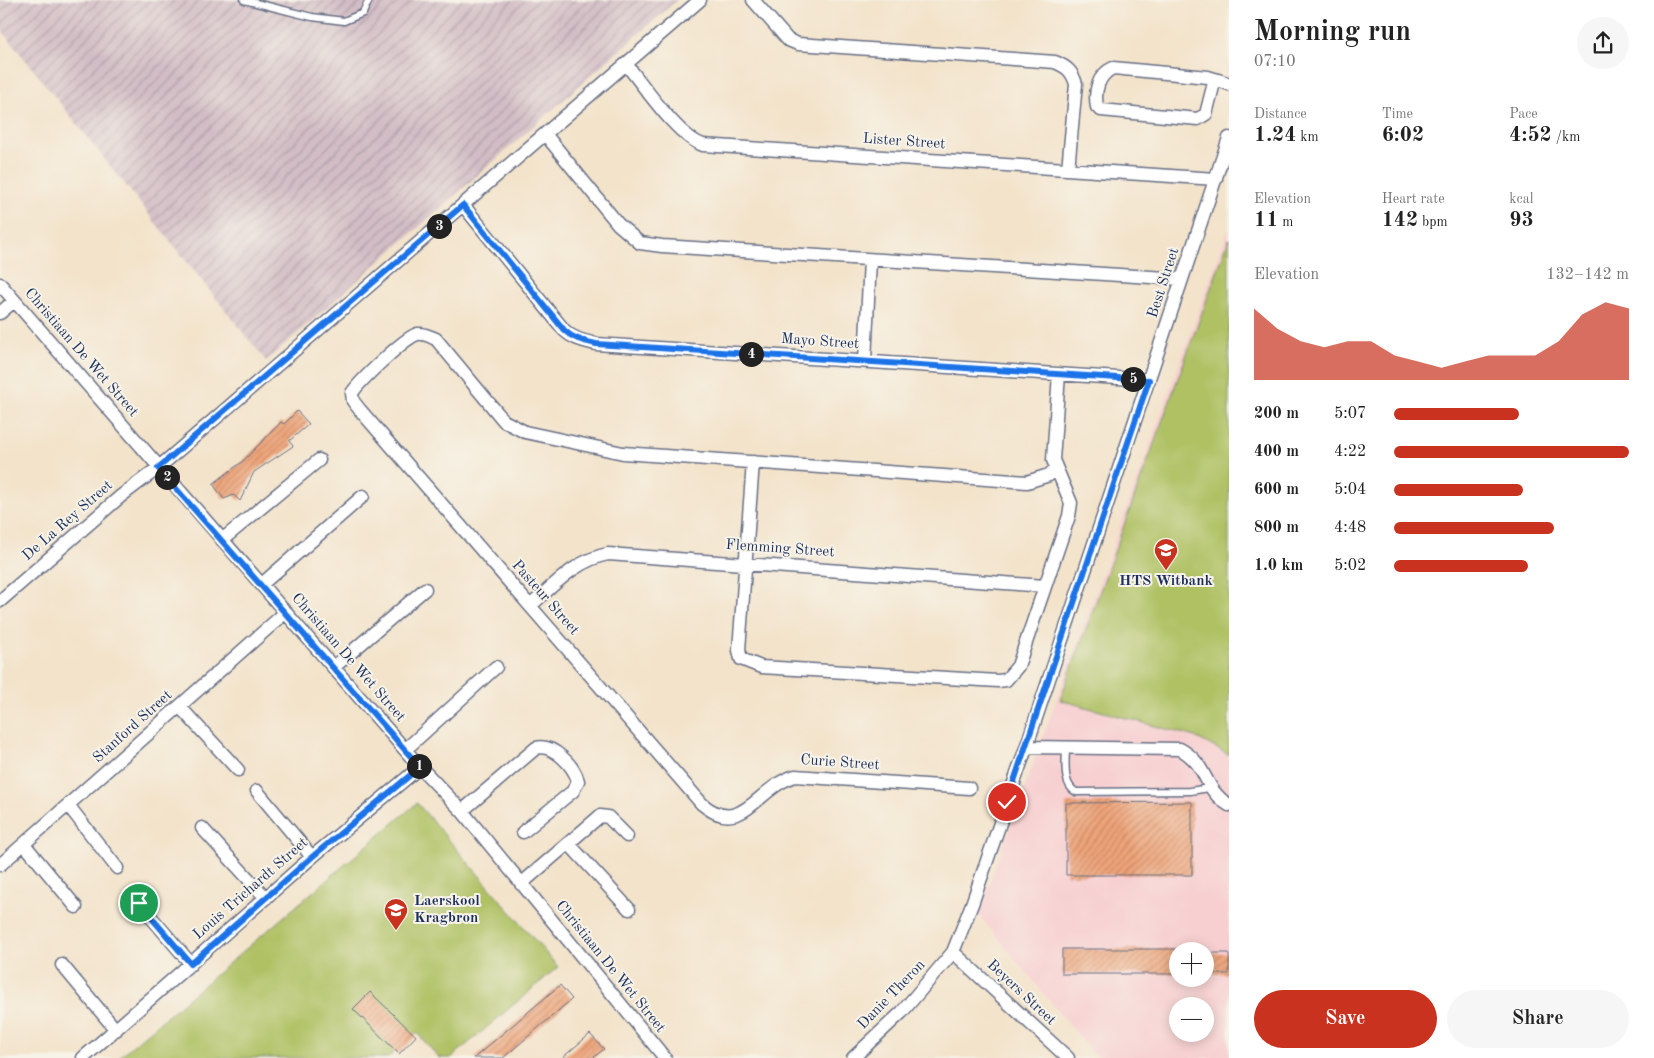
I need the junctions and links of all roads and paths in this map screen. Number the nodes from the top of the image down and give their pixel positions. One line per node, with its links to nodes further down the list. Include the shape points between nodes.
1 (244, 0): 2 (lane, via 344,22 364,13)
2 (369, 0)
3 (700, 0): 5 (street, De La Rey Street)
4 (753, 0): 10 (street, via 788,40 798,44 1055,62 1066,66 1076,84)
5 (626, 64): 8 (street, De La Rey Street); 10 (street, Lister Street, via 680,130 703,146)
6 (1215, 79): 6 (street, via 1112,68 1103,72 1099,80 1097,108 1198,119 1206,114); 7 (street)
7 (1229, 84)
8 (545, 134): 12 (street, De La Rey Street); 13 (street, via 618,224 640,243)
9 (1229, 138): 11 (street, Best Street)
10 (1068, 170): 11 (street, Lister Street)
11 (1216, 179): 14 (street, Best Street)
12 (463, 205): 18 (street, Mayo Street, via 564,330 576,338 596,344); 23 (street, De La Rey Street)
13 (870, 260): 14 (street); 18 (street)
14 (1182, 279): 20 (street, Best Street)
15 (0, 284): 16 (street, Christiaan De Wet Street)
16 (14, 301): 17 (street); 23 (street, Christiaan De Wet Street)
17 (0, 313)
18 (865, 361): 19 (street, Mayo Street)
19 (1059, 374): 20 (street, Mayo Street); 24 (street)
20 (1149, 380): 39 (street, Best Street)
21 (319, 460): 26 (street)
22 (753, 462): 24 (street, via 1027,482 1049,475); 27 (street); 32 (street, Pasteur Street, via 624,453 516,430 504,421 436,339 423,334 412,336 364,378 352,393 353,401)
23 (158, 468): 26 (street, Christiaan De Wet Street); 31 (street, De La Rey Street)
24 (1055, 469): 29 (street, via 1071,503)
25 (364, 496): 28 (street)
26 (222, 540): 28 (street, Christiaan De Wet Street)
27 (745, 563): 29 (street, Flemming Street); 29 (street, via 739,650 742,659 761,667 1006,680 1018,666); 32 (street, Flemming Street, via 608,554 592,557 576,566)
28 (262, 584): 33 (street, Christiaan De Wet Street)
29 (1045, 586)
30 (424, 589): 34 (street)
31 (0, 601)
32 (530, 606): 48 (street, Pasteur Street, via 702,804)
33 (286, 612): 34 (street, Christiaan De Wet Street); 36 (street, Stanford Street)
34 (334, 667): 38 (street, Christiaan De Wet Street)
35 (496, 667): 38 (street)
36 (180, 707): 41 (street); 45 (street, Stanford Street)
37 (1066, 747): 39 (street, via 1034,746); 43 (street, via 1180,749 1192,755 1202,768); 43 (lane, via 1067,782 1076,792 1190,792)
38 (406, 749): 40 (street, Christiaan De Wet Street)
39 (1025, 751): 62 (street, Danie Theron)
40 (420, 767): 47 (street, Christiaan De Wet Street); 54 (street, Louis Trichardt Street)
41 (238, 770)
42 (969, 788): 48 (street, Curie Street, via 795,776 782,780 740,813 731,817)
43 (1209, 788): 46 (street)
44 (257, 791): 54 (street)
45 (68, 805): 52 (street, Stanford Street); 56 (street)
46 (1229, 805)
47 (462, 811): 50 (street, via 536,748 555,750 573,770 578,782 573,791); 57 (street, Christiaan De Wet Street)
48 (721, 816)
49 (202, 828): 58 (street)
50 (523, 832)
51 (627, 836): 53 (street, via 608,817 600,816)
52 (24, 844): 55 (street, Stanford Street); 60 (street)
53 (569, 844): 57 (street); 61 (street)
54 (312, 857): 58 (street, Louis Trichardt Street)
55 (0, 865)
56 (117, 868)
57 (521, 884): 67 (street, Christiaan De Wet Street)
58 (266, 898): 63 (street, Louis Trichardt Street)
59 (139, 903): 63 (street)
60 (76, 907)
61 (629, 909)
62 (953, 952): 68 (street, Danie Theron, via 902,1012); 69 (street, Beyers Street)
63 (191, 964): 65 (street, Louis Trichardt Street)
64 (62, 965): 65 (street)
65 (116, 1030): 66 (street, Louis Trichardt Street)
66 (84, 1058)
67 (665, 1058)
68 (853, 1058)
69 (1068, 1058)

